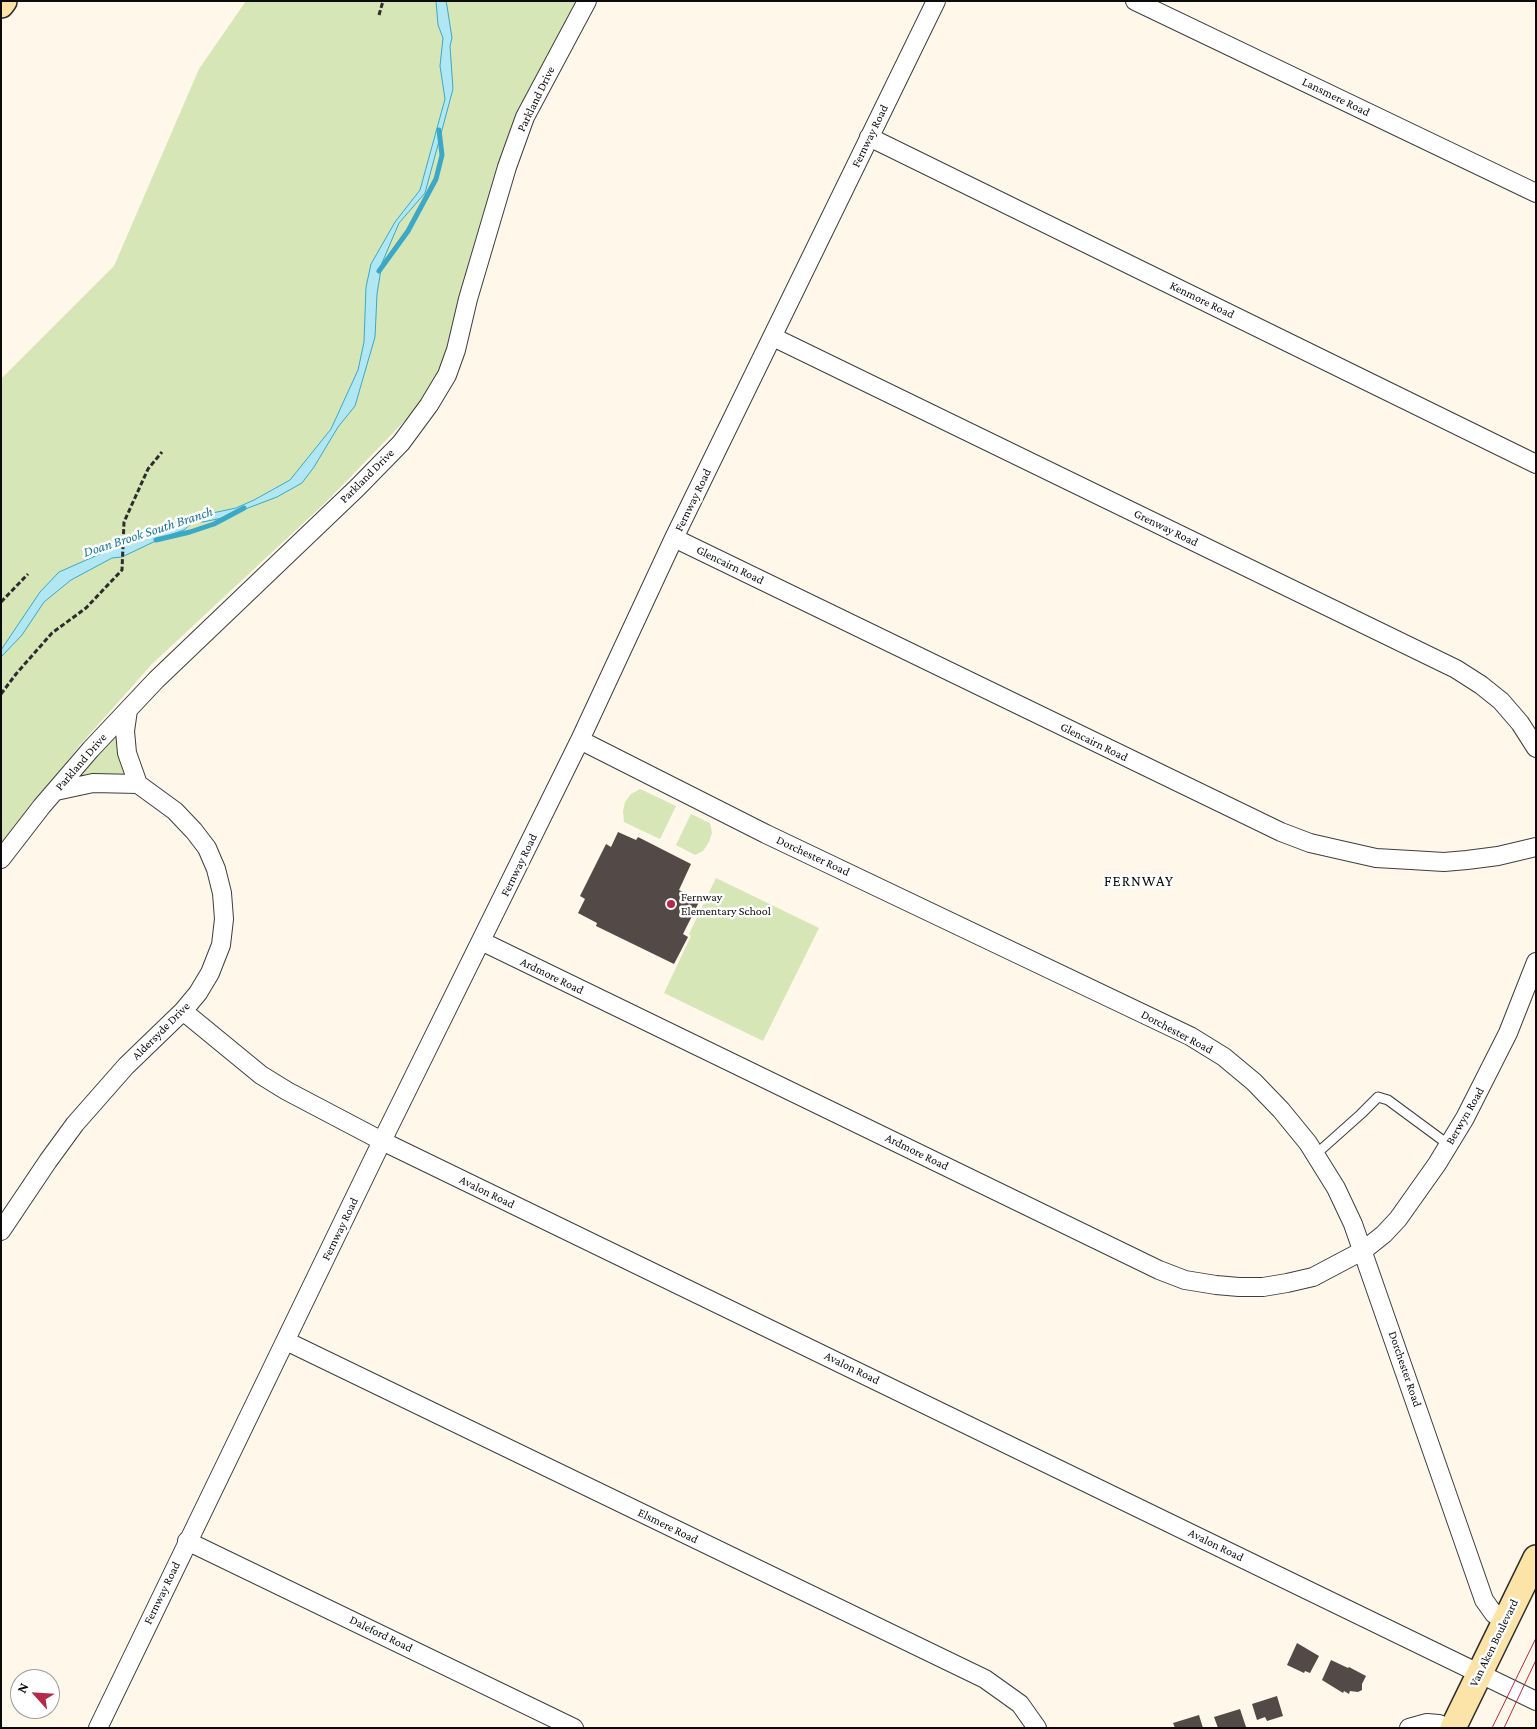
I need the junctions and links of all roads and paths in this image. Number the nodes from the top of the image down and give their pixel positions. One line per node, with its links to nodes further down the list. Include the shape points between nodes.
1 (4, 1): 6 (main road)
2 (383, 1): 7 (path)
3 (587, 1): 17 (street, Parkland Drive, via 526,117 507,167 456,350 447,375 429,405 401,443)
4 (936, 1): 8 (street, Fernway Road)
5 (1135, 1): 9 (street, Lansmere Road)
6 (1, 4)
7 (379, 15)
8 (869, 137): 10 (street, Fernway Road); 12 (street, Kenmore Road)
9 (1536, 193)
10 (773, 337): 13 (street, Fernway Road); 19 (street, Grenway Road, via 1456,670 1501,701)
11 (162, 452): 16 (path, via 148,468 124,522 122,570 86,608 52,633)
12 (1536, 464)
13 (674, 538): 18 (street, Fernway Road); 22 (street, Glencairn Road, via 1288,835 1376,858 1436,861 1498,856)
14 (28, 574): 15 (path)
15 (1, 602)
16 (1, 694)
17 (128, 710): 20 (street, via 127,752); 21 (street, Parkland Drive)
18 (580, 740): 24 (street, Fernway Road); 29 (street, Dorchester Road, via 766,834 1190,1036 1224,1057 1254,1082 1281,1110)
19 (1536, 748)
20 (138, 784): 21 (street, via 93,783); 26 (street, Aldersyde Drive, via 175,811 194,831 207,848 222,893 224,919 220,945 210,973)
21 (56, 790): 23 (street, Parkland Drive)
22 (1536, 847)
23 (1, 859)
24 (481, 942): 27 (street, Fernway Road); 31 (street, Ardmore Road, via 1185,1280 1239,1287 1287,1283 1313,1277)
25 (1536, 962): 28 (street, Berwyn Road, via 1489,1073)
26 (183, 1011): 27 (street, Avalon Road, via 261,1075); 30 (street, Aldersyde Drive, via 126,1066 75,1124)
27 (382, 1141): 32 (street, Fernway Road); 36 (street, Avalon Road)
28 (1449, 1145): 29 (lane, via 1388,1100 1378,1097); 31 (street, Berwyn Road, via 1398,1219)
29 (1315, 1155): 31 (street, Dorchester Road, via 1336,1188)
30 (1, 1232)
31 (1364, 1250): 35 (street, Dorchester Road, via 1484,1600 1494,1614)
32 (286, 1341): 33 (street, Fernway Road); 40 (street, Elsmere Road, via 985,1679 1020,1704)
33 (187, 1541): 38 (street, Fernway Road); 39 (street, Daleford Road)
34 (1536, 1558): 35 (main road, Van Aken Boulevard)
35 (1505, 1621): 36 (main road, Van Aken Boulevard)
36 (1480, 1673): 37 (street, Avalon Road); 43 (main road, Van Aken Boulevard)
37 (1536, 1701)
38 (98, 1728)
39 (574, 1728)
40 (1037, 1728)
41 (1409, 1728): 42 (street, via 1427,1723)
42 (1449, 1728)
43 (1453, 1728)

